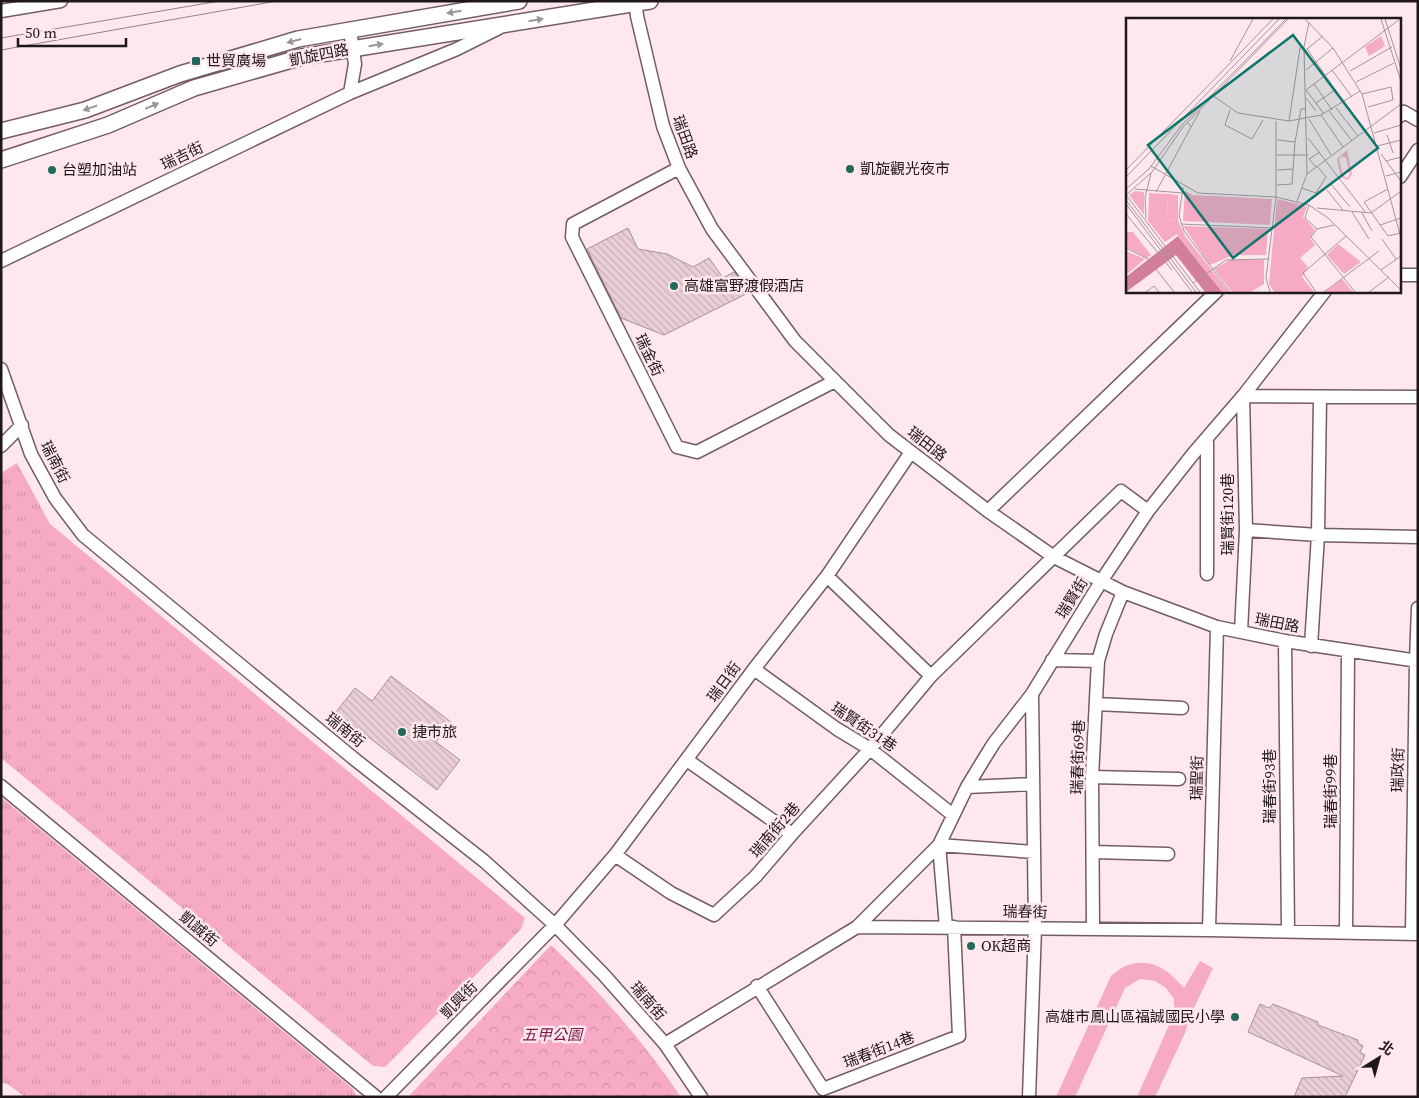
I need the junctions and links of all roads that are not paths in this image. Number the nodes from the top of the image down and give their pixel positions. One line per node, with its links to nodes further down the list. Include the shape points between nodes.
1 (61, 1): 4 (street)
2 (519, 1): 6 (street, 凱旋四路, one-way to 6)
3 (640, 2): 5 (street, 凱旋四路, one-way to 3); 14 (street, 瑞田路, via 663,126)
4 (1, 11)
5 (505, 25): 7 (street, 凱旋四路, one-way to 5); 8 (street, 瑞吉街, via 458,49)
6 (350, 30): 7 (street); 11 (street, 凱旋四路, one-way to 11, via 298,39 180,74 86,110)
7 (353, 48): 8 (street, via 355,64); 13 (street, 凱旋四路, one-way to 7, via 108,125 194,88 302,57)
8 (350, 93): 16 (street, 瑞吉街)
9 (1402, 114): 10 (street, via 1404,112)
10 (1418, 120)
11 (1, 131)
12 (1418, 150): 15 (street)
13 (1, 160)
14 (679, 168): 22 (street, 瑞田路, via 712,229 795,342); 22 (street, 瑞金街, via 573,224 572,237 676,448 697,452)
15 (1402, 173)
16 (1, 261)
17 (1402, 275): 18 (street)
18 (1418, 275)
19 (1217, 292): 30 (street)
20 (1324, 292): 23 (street, 瑞賢街)
21 (1, 369): 26 (street, 瑞南街)
22 (835, 381): 29 (street, 瑞田路, via 889,435)
23 (1243, 396): 25 (street); 27 (street, 瑞賢街); 32 (street, 瑞賢街120巷)
24 (1418, 397): 25 (street)
25 (1320, 398): 33 (street)
26 (22, 425): 28 (street); 68 (street, 瑞南街, via 31,454 51,491 83,535 484,861)
27 (1207, 438): 31 (street, 瑞賢街); 36 (street)
28 (1, 446)
29 (911, 452): 30 (street, 瑞田路); 37 (street, 瑞日街)
30 (988, 511): 35 (street, 瑞田路)
31 (1148, 512): 35 (street, 瑞南街2巷, via 1121,491); 38 (street, 瑞賢街)
32 (1246, 530): 33 (street); 42 (street, 瑞賢街120巷)
33 (1318, 535): 34 (street); 44 (street)
34 (1418, 537)
35 (1054, 557): 38 (street, 瑞田路); 50 (street, 瑞南街2巷)
36 (1207, 574)
37 (827, 576): 49 (street, 瑞日街); 50 (street)
38 (1102, 580): 39 (street, 瑞田路); 46 (street, 瑞賢街)
39 (1123, 592): 41 (street, 瑞田路); 47 (street, 瑞春街69巷)
40 (1418, 608): 48 (street, 瑞政街)
41 (1217, 627): 42 (street, 瑞田路); 73 (street, 瑞聖街)
42 (1241, 632): 43 (street, 瑞田路)
43 (1285, 641): 44 (street, 瑞田路); 74 (street, 瑞春街93巷)
44 (1311, 646): 45 (street, 瑞田路)
45 (1348, 651): 48 (street, 瑞田路); 75 (street, 瑞春街99巷)
46 (1052, 660): 47 (street); 51 (street, 瑞賢街)
47 (1098, 661): 52 (street, 瑞春街69巷)
48 (1417, 661): 76 (street, 瑞政街)
49 (754, 669): 54 (street, 瑞賢街31巷); 55 (street, 瑞日街)
50 (931, 676): 54 (street, 瑞南街2巷)
51 (1032, 694): 58 (street); 60 (street, 瑞賢街, via 994,743)
52 (1096, 704): 53 (street); 56 (street, 瑞春街69巷)
53 (1182, 708)
54 (870, 749): 61 (street, 瑞賢街31巷); 62 (street, 瑞南街2巷)
55 (687, 760): 62 (street); 67 (street, 瑞日街)
56 (1092, 777): 57 (street); 65 (street, 瑞春街69巷)
57 (1179, 779)
58 (1033, 784): 60 (street); 64 (street)
59 (1, 786): 79 (street, 凱誠街)
60 (967, 787): 61 (street, 瑞賢街)
61 (953, 816): 63 (street, 瑞賢街)
62 (792, 834): 67 (street, 瑞南街2巷, via 756,876 714,915 672,893)
63 (939, 845): 64 (street); 69 (street, 瑞賢街); 70 (street)
64 (1034, 852): 71 (street)
65 (1093, 852): 66 (street); 72 (street, 瑞春街69巷)
66 (1168, 854)
67 (615, 855): 68 (street, 瑞日街)
68 (555, 926): 78 (street, 瑞南街); 80 (street, 凱興街)
69 (858, 926): 70 (street, 瑞春街); 77 (street)
70 (950, 927): 71 (street, 瑞春街); 77 (street, 瑞春街14巷, via 959,1036 823,1089)
71 (1035, 928): 72 (street, 瑞春街); 82 (street)
72 (1093, 929): 73 (street, 瑞春街)
73 (1209, 930): 74 (street, 瑞春街)
74 (1288, 931): 75 (street, 瑞春街)
75 (1346, 932): 76 (street, 瑞春街)
76 (1415, 933)
77 (757, 986): 78 (street)
78 (665, 1044): 81 (street, 瑞南街)
79 (376, 1097)
80 (386, 1097)
81 (702, 1097)
82 (1029, 1097)

